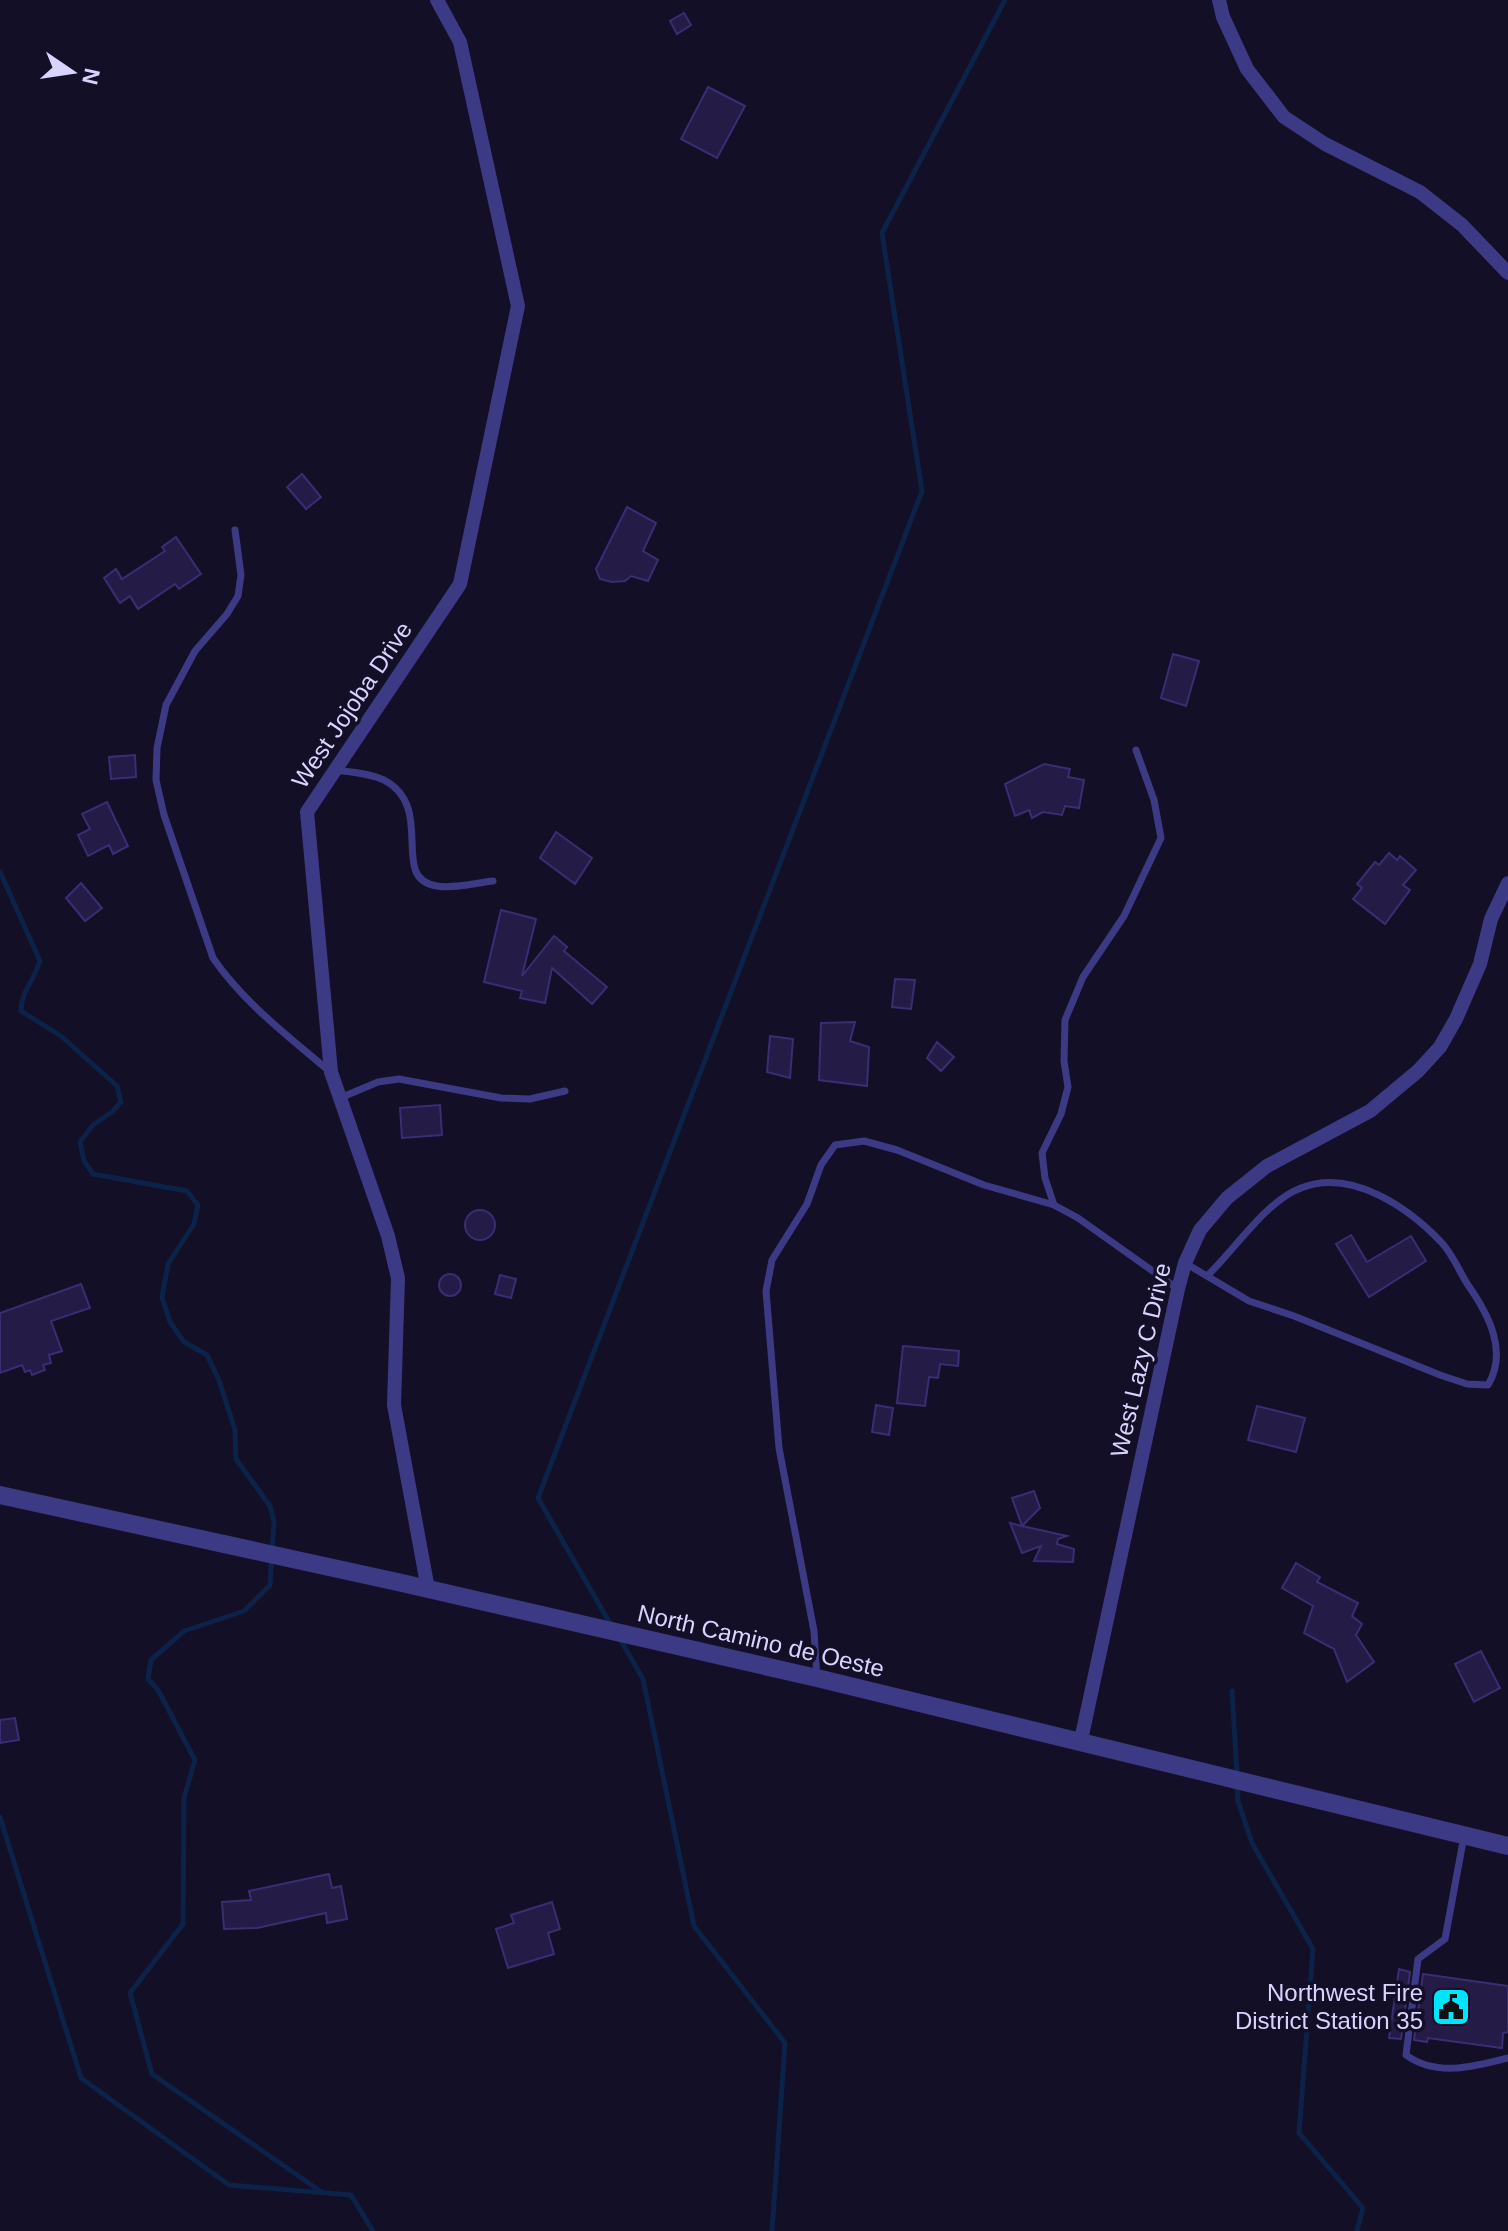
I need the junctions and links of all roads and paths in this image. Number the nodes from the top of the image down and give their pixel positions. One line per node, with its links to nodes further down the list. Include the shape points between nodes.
1 (437, 0): 6 (street, West Jojoba Drive, via 460,42 518,306 460,584)
2 (1219, 0): 3 (street, via 1247,69 1284,117 1420,192 1462,225)
3 (1508, 273)
4 (235, 530): 9 (lane, via 238,596 195,651 166,705 156,780 213,958 259,1012)
5 (1136, 750): 12 (lane, via 1161,838 1124,916 1083,977 1065,1020 1068,1087 1042,1153)
6 (335, 770): 7 (lane, via 384,780 399,792 414,833 412,865 422,881 438,887); 9 (street, West Jojoba Drive, via 307,812)
7 (493, 881)
8 (1508, 883): 13 (street, West Lazy C Drive, via 1491,919 1480,964 1440,1047 1370,1111 1267,1166 1227,1198 1200,1230)
9 (331, 1072): 11 (street, West Jojoba Drive)
10 (565, 1091): 11 (lane, via 530,1099 501,1098 399,1079)
11 (340, 1098): 17 (street, West Jojoba Drive, via 398,1278 394,1405)
12 (1054, 1205): 15 (lane); 18 (lane, via 984,1185 897,1150 864,1141 835,1145 772,1260 766,1291 779,1448 814,1631)
13 (1185, 1263): 14 (lane); 15 (street, West Lazy C Drive)
14 (1208, 1275): 14 (lane, via 1249,1301 1467,1384 1488,1385 1499,1375 1501,1332 1443,1245 1382,1195 1358,1186 1303,1187 1279,1199)
15 (1178, 1289): 19 (street, West Lazy C Drive)
16 (0, 1495): 17 (street, North Camino de Oeste)
17 (428, 1589): 18 (street, North Camino de Oeste)
18 (817, 1678): 19 (street, North Camino de Oeste)
19 (1081, 1740): 20 (street, North Camino de Oeste)
20 (1464, 1836): 21 (street, North Camino de Oeste); 22 (lane, via 1445,1939 1418,1959 1406,2055 1419,2064 1465,2069)
21 (1508, 1846)
22 (1508, 2058)

